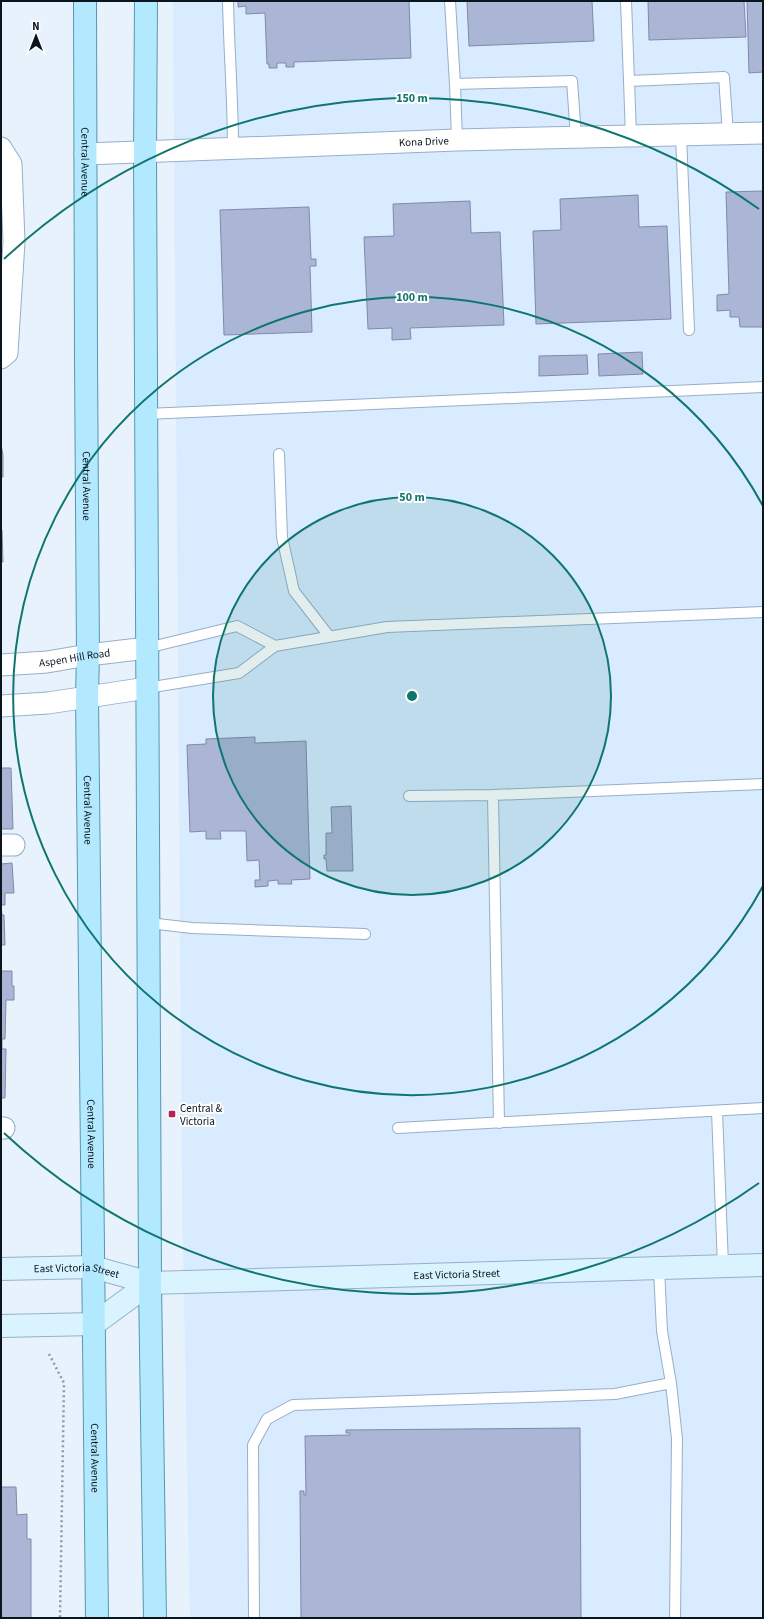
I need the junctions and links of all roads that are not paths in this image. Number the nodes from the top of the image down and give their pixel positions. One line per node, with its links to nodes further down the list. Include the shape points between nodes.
1 (86, 1): 17 (main road, Central Avenue)
2 (146, 1): 16 (main road)
3 (228, 1): 15 (lane)
4 (450, 1): 7 (lane)
5 (626, 1): 6 (lane)
6 (629, 81): 9 (lane, via 724,77); 11 (lane)
7 (455, 84): 12 (lane, via 572,81); 13 (lane)
8 (763, 133): 9 (street, Kona Drive)
9 (728, 134): 10 (street, Kona Drive)
10 (681, 135): 11 (street, Kona Drive); 18 (lane)
11 (631, 136): 12 (street, Kona Drive)
12 (576, 137): 13 (street, Kona Drive)
13 (457, 140): 15 (street, Kona Drive)
14 (1, 148): 19 (street, via 11,164 14,242 7,353)
15 (233, 149): 16 (street, Kona Drive)
16 (145, 152): 17 (street, Kona Drive); 21 (main road)
17 (86, 154): 27 (main road, Central Avenue)
18 (689, 330)
19 (1, 358)
20 (763, 386): 21 (lane)
21 (146, 414): 26 (main road)
22 (279, 454): 24 (lane, via 282,537 294,591)
23 (763, 612): 24 (lane, via 387,627)
24 (328, 636): 25 (lane)
25 (275, 646): 26 (lane, via 237,626); 29 (lane, via 239,673)
26 (147, 648): 27 (street, Aspen Hill Road); 29 (main road)
27 (88, 655): 28 (street, Aspen Hill Road, via 48,662); 30 (main road, Central Avenue)
28 (1, 665)
29 (147, 688): 30 (street); 35 (main road)
30 (87, 697): 31 (street); 43 (main road, Central Avenue)
31 (1, 706)
32 (763, 784): 33 (lane)
33 (493, 795): 34 (lane); 39 (lane)
34 (409, 796)
35 (148, 923): 36 (lane, via 192,928); 46 (main road)
36 (365, 934)
37 (763, 1108): 38 (lane)
38 (716, 1111): 39 (lane); 42 (lane)
39 (499, 1123): 40 (lane)
40 (398, 1128)
41 (763, 1265): 42 (main road, East Victoria Street)
42 (723, 1266): 44 (main road, East Victoria Street)
43 (93, 1267): 45 (main road, East Victoria Street); 46 (main road, East Victoria Street); 47 (main road, Central Avenue)
44 (659, 1268): 46 (main road, East Victoria Street); 49 (lane, via 662,1331)
45 (1, 1269)
46 (150, 1284): 47 (main road); 51 (main road)
47 (94, 1324): 48 (main road); 50 (main road, Central Avenue)
48 (1, 1326)
49 (671, 1383): 52 (lane, via 615,1394 293,1405 267,1419 253,1445); 53 (lane, via 677,1439)
50 (97, 1618)
51 (155, 1618)
52 (254, 1618)
53 (675, 1618)

